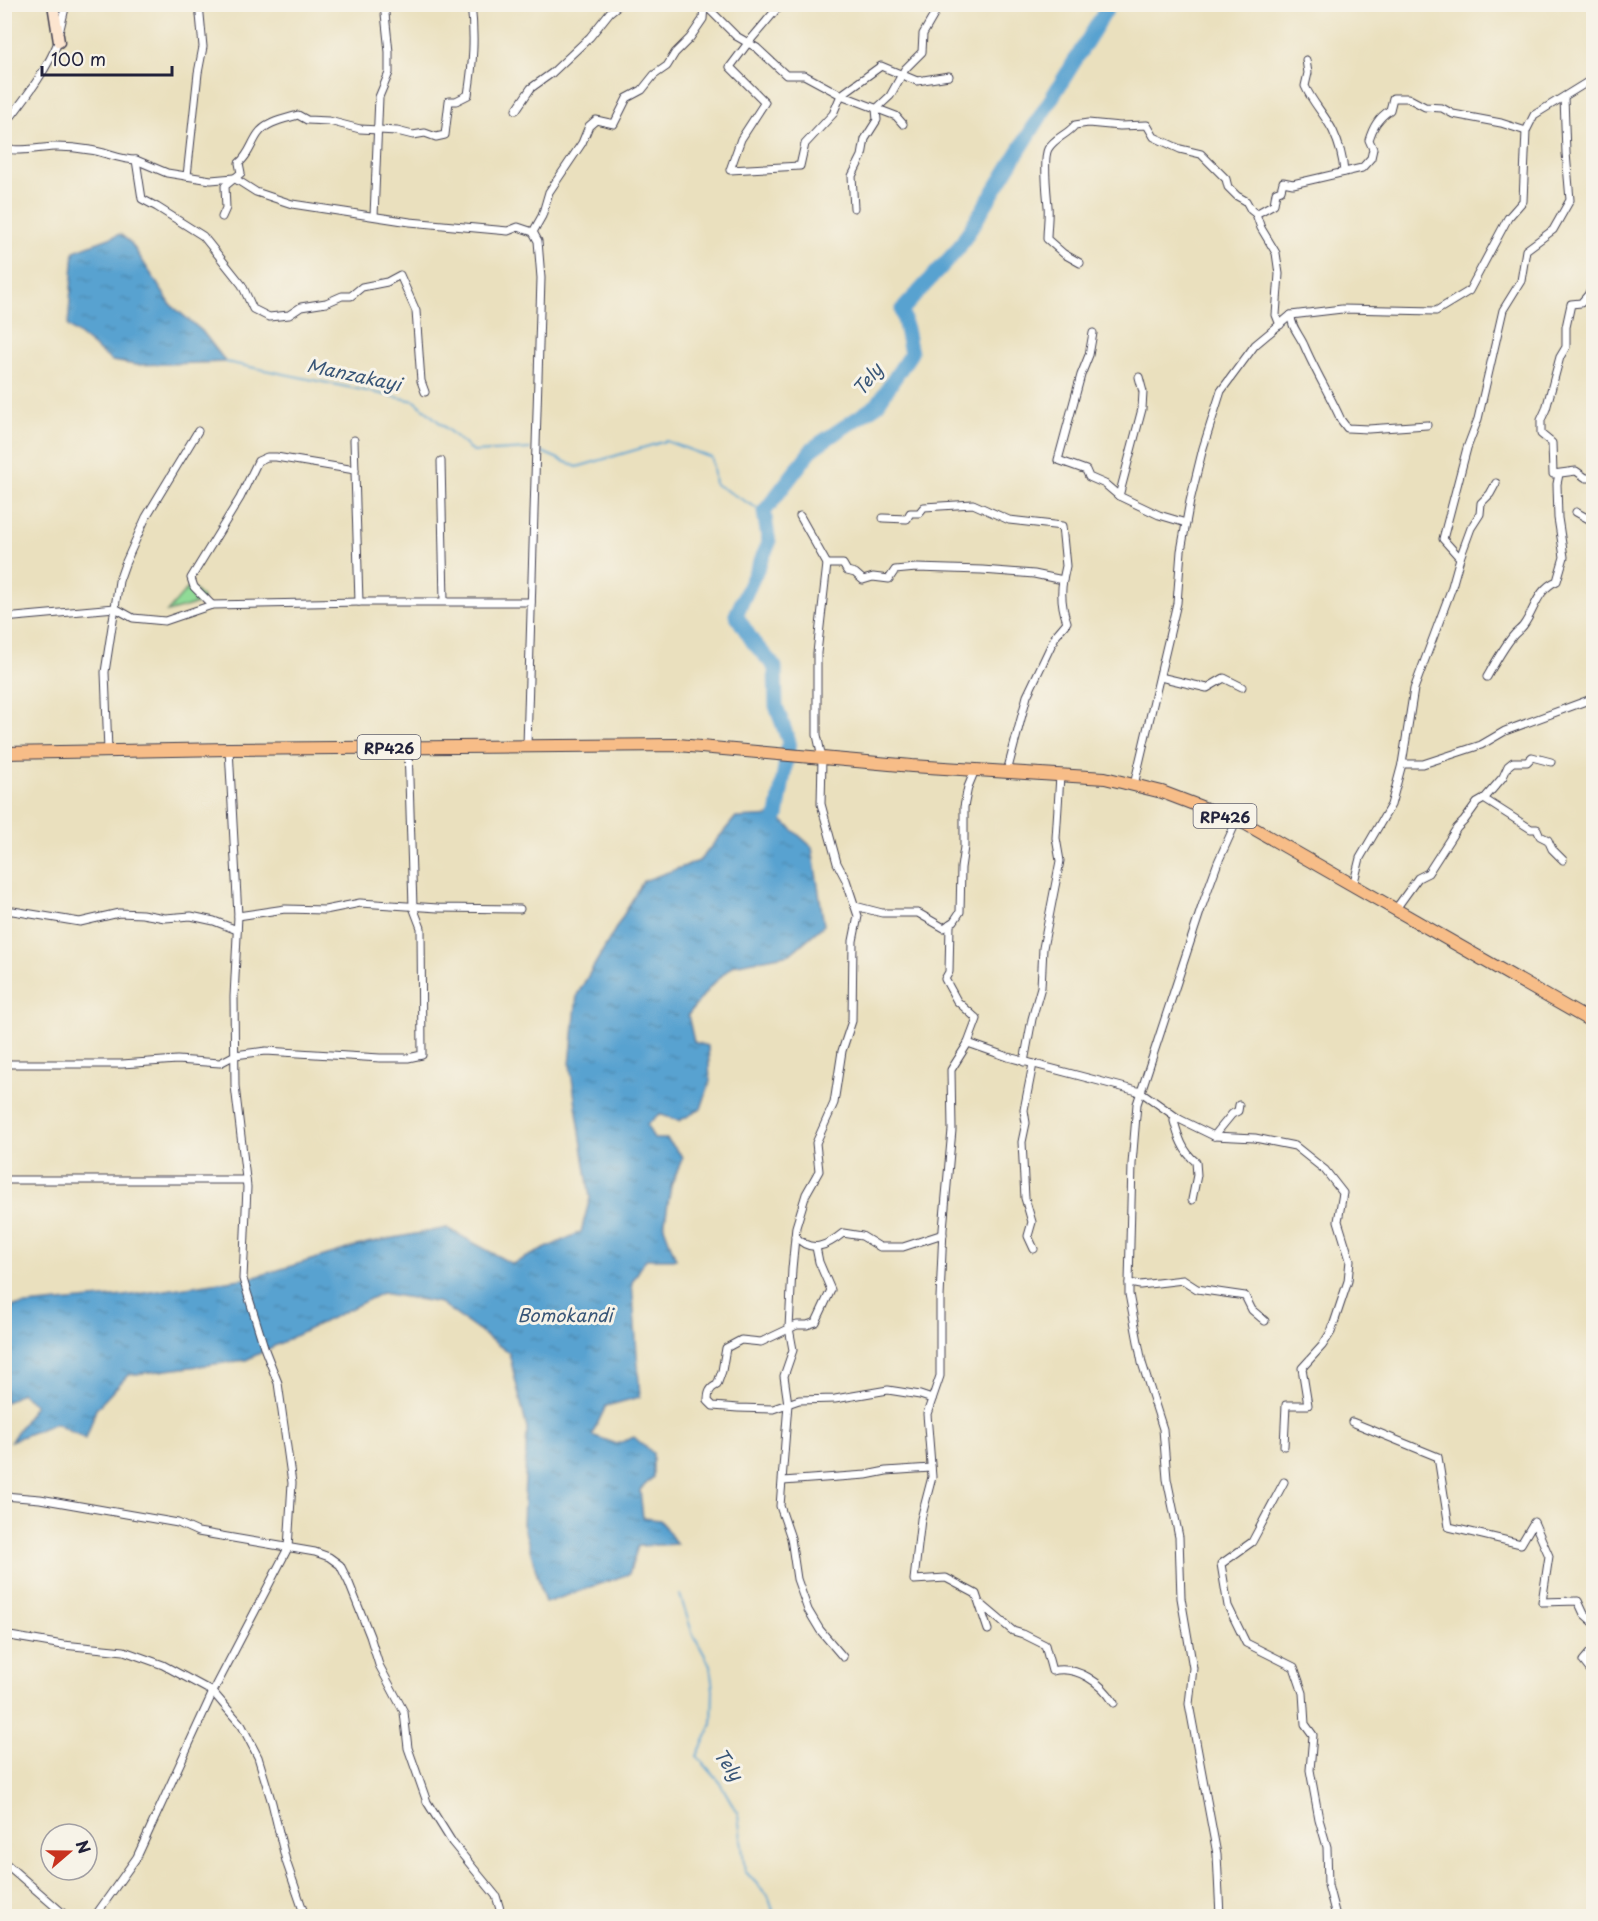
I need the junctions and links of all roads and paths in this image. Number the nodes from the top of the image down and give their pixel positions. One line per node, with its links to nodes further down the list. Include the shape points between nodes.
1 (53, 4): 10 (street)
2 (66, 4): 10 (street)
3 (199, 4): 27 (street, via 204,47)
4 (384, 4): 22 (street, via 389,73 379,98)
5 (471, 4): 22 (street, via 474,63 468,95 448,101 445,135)
6 (620, 4): 19 (street, via 552,74 531,88)
7 (781, 4): 11 (street)
8 (935, 4): 13 (street, via 934,15 923,34 922,52)
9 (704, 5): 11 (street); 33 (street, via 703,19 690,38 642,90 627,98 614,124 596,120 590,126 549,192)
10 (58, 42): 21 (street, via 48,66)
11 (748, 43): 16 (street, via 786,75 804,75); 16 (street, via 730,67 765,102 741,139 730,170 800,166 805,144 833,114)
12 (1306, 60): 26 (street, via 1305,86 1332,129)
13 (903, 75): 14 (street, via 917,81); 16 (street, via 881,66); 18 (street)
14 (950, 76)
15 (1593, 78): 17 (street)
16 (841, 95): 18 (street)
17 (1564, 97): 23 (street, via 1534,114); 55 (street, via 1570,200 1552,230 1526,250 1521,281 1503,310 1478,419 1443,539)
18 (876, 109): 20 (street, via 896,116); 29 (street, via 877,120 865,139 852,176)
19 (516, 110)
20 (903, 124)
21 (4, 126)
22 (378, 129): 28 (street, via 307,120 298,115 270,123 259,131 247,157 239,163 242,173); 31 (street)
23 (1526, 131): 26 (street, via 1425,107 1408,98 1393,98 1390,111 1373,127 1369,140 1373,148 1371,158 1362,168); 36 (street, via 1523,201 1508,218 1469,291 1436,311 1342,309)
24 (4, 148): 25 (street, via 80,149)
25 (136, 160): 27 (street, via 167,173); 40 (street, via 142,199 203,236 242,285 253,309 269,317 289,315 301,307 351,296 362,287 400,275 416,311)
26 (1344, 172): 30 (street, via 1293,184 1283,182 1274,204)
27 (187, 176): 28 (street)
28 (234, 178): 31 (street, via 256,192 292,204); 32 (street, via 225,186 226,208)
29 (854, 208)
30 (1256, 214): 34 (street, via 1201,154 1154,137 1147,125 1075,125 1046,152 1047,239); 37 (street, via 1276,253 1276,315)
31 (374, 216): 33 (street, via 508,231 518,227)
32 (222, 217)
33 (533, 232): 60 (street, via 538,241 541,278)
34 (1080, 263)
35 (1593, 283): 46 (street, via 1581,303 1571,304 1566,347 1541,420 1541,434 1552,443 1552,474)
36 (1291, 315): 37 (street); 41 (street, via 1291,323 1347,428)
37 (1280, 325): 54 (street, via 1256,345 1221,391)
38 (1093, 333): 49 (street, via 1058,460 1086,470 1089,477)
39 (1139, 376): 49 (street, via 1142,409)
40 (425, 392)
41 (1427, 425)
42 (198, 431): 62 (street, via 142,527 119,581)
43 (354, 440): 45 (street)
44 (441, 461): 58 (street)
45 (355, 470): 59 (street); 61 (street, via 267,457 258,461 191,578 194,587)
46 (1559, 474): 47 (street, via 1576,471); 65 (street, via 1558,518 1564,557 1561,572 1533,604)
47 (1593, 478)
48 (1496, 483): 55 (street, via 1481,503)
49 (1119, 496): 54 (street)
50 (1576, 512): 53 (street)
51 (800, 516): 56 (street)
52 (883, 518): 57 (street, via 907,519 910,513 918,513 924,507 973,504 1009,520 1062,526 1066,566)
53 (1593, 522)
54 (1186, 524): 64 (street, via 1177,603)
55 (1460, 558): 75 (street, via 1414,689)
56 (827, 564): 57 (street, via 843,564 863,580 889,579 895,570 916,568 1034,574); 73 (street, via 817,653 817,735)
57 (1063, 580): 77 (street, via 1061,593 1067,622 1056,635 1028,696)
58 (444, 601): 59 (street); 60 (street)
59 (359, 602): 61 (street)
60 (531, 602): 68 (street)
61 (212, 605): 62 (street, via 165,621 133,618)
62 (115, 608): 63 (street); 71 (street, via 105,672)
63 (4, 618)
64 (1160, 677): 66 (street, via 1207,688 1224,678); 79 (street)
65 (1487, 677)
66 (1242, 687)
67 (1593, 698): 75 (street, via 1505,731 1481,745 1423,764)
68 (527, 746): 69 (main road, RP426); 73 (main road, RP426, via 678,745)
69 (408, 747): 70 (main road, RP426); 85 (street)
70 (229, 749): 71 (main road, RP426); 89 (street)
71 (108, 751): 72 (main road, RP426)
72 (4, 753)
73 (822, 758): 76 (main road, RP426); 84 (street, via 821,804 837,863)
74 (1551, 762): 80 (street, via 1532,757 1522,763 1513,762)
75 (1402, 764): 83 (street, via 1391,805 1360,858)
76 (975, 770): 77 (main road, RP426); 90 (street, via 964,807 960,912)
77 (1007, 772): 78 (main road, RP426)
78 (1060, 776): 79 (main road, RP426, via 1106,778); 95 (street, via 1056,838 1060,861 1043,948 1041,987)
79 (1134, 785): 81 (main road, RP426)
80 (1484, 799): 82 (street, via 1531,829 1538,829); 87 (street)
81 (1237, 820): 83 (main road, RP426); 98 (street, via 1218,862)
82 (1563, 860)
83 (1353, 886): 87 (main road, RP426)
84 (855, 906): 90 (street, via 882,913 918,913 944,928); 106 (street, via 858,916 853,941 852,1021 842,1050 834,1103 816,1143 819,1171 806,1194)
85 (413, 907): 86 (street); 89 (street, via 360,903 325,910 285,909); 94 (street, via 421,928 422,1055 380,1058 266,1052)
86 (520, 909)
87 (1395, 910): 92 (main road, RP426)
88 (4, 911): 91 (street, via 80,922 119,913 165,918 191,916)
89 (238, 916): 91 (street)
90 (950, 924): 93 (street, via 949,972 945,979 957,1001 977,1019)
91 (237, 930): 94 (street)
92 (1593, 1023)
93 (968, 1043): 95 (street); 105 (street, via 951,1070 952,1130)
94 (235, 1055): 96 (street, via 220,1063 177,1060); 103 (street)
95 (1024, 1062): 97 (street)
96 (4, 1064)
97 (1033, 1064): 98 (street); 108 (street, via 1022,1142 1025,1198 1032,1222 1028,1236)
98 (1141, 1092): 100 (street); 110 (street, via 1132,1164)
99 (1239, 1105): 101 (street)
100 (1179, 1119): 101 (street); 104 (street, via 1174,1121 1177,1133 1197,1168)
101 (1214, 1136): 117 (street, via 1255,1137 1295,1146 1324,1170 1343,1193 1338,1221 1350,1260 1348,1281 1331,1332 1302,1368 1308,1405 1286,1405)
102 (4, 1180): 103 (street)
103 (246, 1180): 122 (street, via 243,1279 278,1383 292,1484)
104 (1192, 1200)
105 (943, 1234): 107 (street, via 903,1247 880,1247 862,1236 843,1233); 114 (street, via 940,1376)
106 (795, 1236): 107 (street, via 801,1244); 113 (street)
107 (816, 1247): 113 (street, via 830,1295 816,1322)
108 (1034, 1248)
109 (1183, 1280): 110 (street); 111 (street); 112 (street, via 1197,1289 1245,1296 1252,1310)
110 (1129, 1283): 137 (street, via 1142,1363 1162,1429 1179,1537 1181,1598 1193,1668 1189,1704 1217,1854)
111 (1186, 1291)
112 (1265, 1321)
113 (789, 1328): 115 (street, via 793,1350 784,1376); 115 (street, via 761,1342 741,1340 726,1348 717,1385 708,1394 713,1406 773,1409)
114 (932, 1399): 115 (street, via 888,1390); 118 (street, via 927,1414)
115 (788, 1404): 119 (street)
116 (1352, 1422): 124 (street, via 1438,1457 1449,1527 1521,1544 1534,1522 1549,1556 1542,1602 1578,1601)
117 (1284, 1446)
118 (931, 1468): 119 (street); 123 (street, via 914,1580 946,1578 976,1594)
119 (783, 1481): 128 (street, via 780,1506 791,1538 797,1579 808,1610)
120 (1284, 1482): 138 (street, via 1252,1542 1221,1564 1228,1606 1246,1643 1293,1667 1303,1693 1305,1724 1313,1735 1310,1770 1327,1847 1328,1885)
121 (4, 1496): 122 (street, via 88,1506)
122 (288, 1548): 130 (street); 136 (street, via 315,1552 340,1565 379,1665 404,1712 408,1748 427,1802 452,1842 496,1896)
123 (979, 1603): 125 (street); 131 (street, via 1013,1631 1045,1645 1052,1671 1092,1679)
124 (1593, 1623)
125 (988, 1630)
126 (4, 1635): 130 (street, via 124,1651 163,1665)
127 (1593, 1648): 129 (street, via 1583,1661)
128 (843, 1657)
129 (1593, 1675)
130 (213, 1692): 134 (street, via 137,1857); 135 (street, via 242,1726 258,1757)
131 (1114, 1703)
132 (4, 1862): 133 (street)
133 (66, 1917)
134 (95, 1917)
135 (305, 1917)
136 (502, 1917)
137 (1220, 1917)
138 (1336, 1917)

